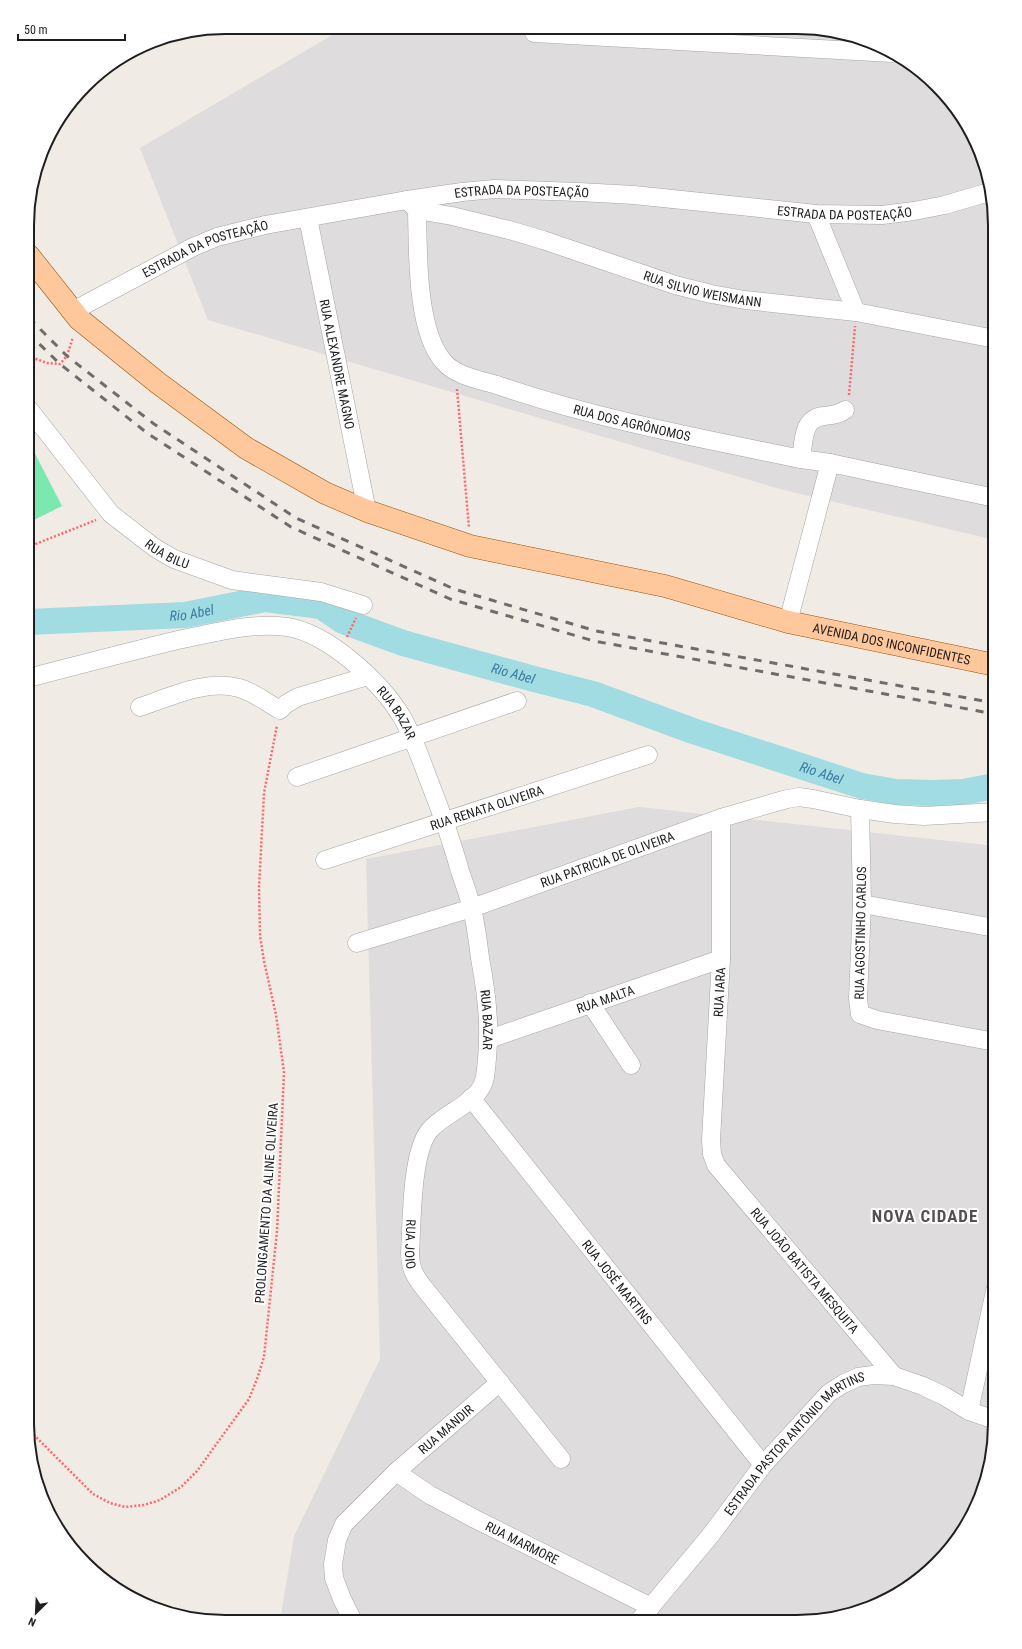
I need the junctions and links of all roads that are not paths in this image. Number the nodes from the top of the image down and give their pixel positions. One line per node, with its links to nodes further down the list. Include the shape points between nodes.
1 (552, 34): 2 (street)
2 (878, 52)
3 (985, 193): 5 (street, ESTRADA DA POSTEAÇÃO, via 945,205 882,215)
4 (412, 205): 5 (street, ESTRADA DA POSTEAÇÃO, via 494,189 634,195); 6 (street, ESTRADA DA POSTEAÇÃO); 8 (street, RUA SILVIO WEISMANN, via 543,240 675,285 711,294); 13 (street, RUA DOS AGRÔNOMOS, via 422,301 431,338 443,361 455,371 540,400 622,422)
5 (816, 214): 8 (street)
6 (308, 218): 9 (street, ESTRADA DA POSTEAÇÃO, via 242,230 211,239); 16 (street, RUA ALEXANDRE MAGNO)
7 (34, 262): 9 (main road)
8 (856, 312): 10 (street, RUA SILVIO WEISMANN)
9 (76, 315): 16 (main road, AVENIDA DOS INCONFIDENTES, via 158,383 246,448 326,493)
10 (988, 338)
11 (845, 410): 13 (street, via 839,415 811,420 804,435)
12 (34, 416): 17 (street, RUA BILU, via 111,514 155,548 174,559 212,574 238,581 321,592)
13 (801, 459): 14 (street, RUA DOS AGRÔNOMOS)
14 (830, 463): 15 (street, RUA DOS AGRÔNOMOS); 18 (street)
15 (988, 497)
16 (367, 511): 18 (main road, AVENIDA DOS INCONFIDENTES, via 470,546 665,586)
17 (360, 609)
18 (788, 622): 19 (main road, AVENIDA DOS INCONFIDENTES)
19 (988, 664)
20 (34, 676): 21 (street, RUA BAZAR, via 214,632 270,625 289,627 312,635 347,657)
21 (368, 676): 23 (street, via 298,697 280,710 248,691 229,686 207,686); 24 (street, RUA BAZAR, via 386,695)
22 (517, 701): 24 (street)
23 (140, 707)
24 (412, 737): 26 (street); 30 (street, RUA BAZAR)
25 (648, 755): 30 (street, RUA RENATA OLIVEIRA)
26 (297, 777)
27 (860, 809): 28 (street, RUA PATRICIA DE OLIVEIRA, via 924,816); 29 (street, RUA PATRICIA DE OLIVEIRA, via 799,797); 32 (street, RUA AGOSTINHO CARLOS)
28 (988, 812)
29 (721, 818): 33 (street, RUA PATRICIA DE OLIVEIRA); 36 (street, RUA IARA)
30 (445, 821): 31 (street, RUA RENATA OLIVEIRA); 33 (street, RUA BAZAR)
31 (326, 860)
32 (862, 904): 34 (street); 39 (street, RUA AGOSTINHO CARLOS, via 858,999 860,1014 877,1020)
33 (472, 908): 35 (street, RUA PATRICIA DE OLIVEIRA); 38 (street, RUA BAZAR, via 488,1002)
34 (988, 927)
35 (357, 943)
36 (721, 959): 37 (street, RUA MALTA); 42 (street, RUA IARA, via 711,1140)
37 (590, 1003): 38 (street, RUA MALTA); 40 (street)
38 (489, 1039): 41 (street, RUA BAZAR, via 484,1083 480,1091)
39 (988, 1041)
40 (631, 1065)
41 (471, 1098): 45 (street, RUA JOIO, via 435,1125 421,1146 417,1162 410,1260 417,1278); 49 (street, RUA JOSÉ MARTINS)
42 (716, 1165): 44 (street, RUA JOÃO BATISTA MESQUITA)
43 (988, 1323): 46 (street)
44 (894, 1376): 46 (street, ESTRADA PASTOR ANTÔNIO MARTINS, via 923,1386); 49 (street, ESTRADA PASTOR ANTÔNIO MARTINS, via 858,1377 829,1393)
45 (500, 1382): 48 (street); 50 (street, RUA MANDIR)
46 (969, 1411): 47 (street, ESTRADA PASTOR ANTÔNIO MARTINS)
47 (988, 1418)
48 (561, 1459)
49 (763, 1465): 51 (street, ESTRADA PASTOR ANTÔNIO MARTINS, via 710,1536)
50 (396, 1472): 51 (street, RUA MARMORE, via 430,1495 475,1519); 52 (street, RUA MANDIR, via 344,1524 334,1554 334,1578)
51 (651, 1607): 53 (street, ESTRADA PASTOR ANTÔNIO MARTINS)
52 (350, 1615)
53 (644, 1615)

